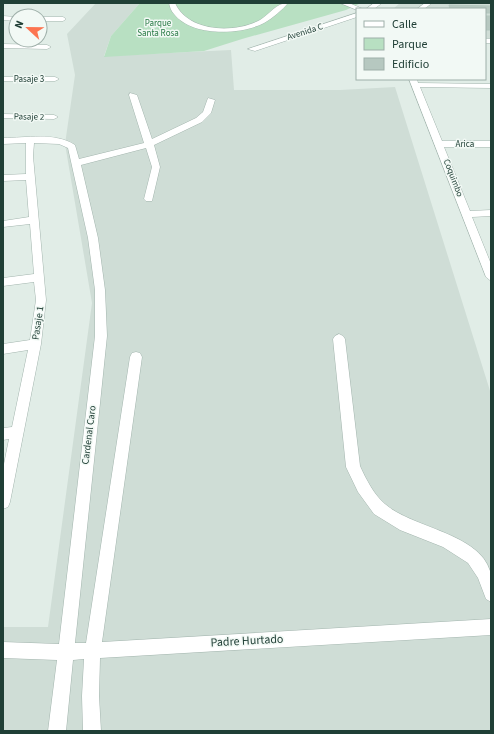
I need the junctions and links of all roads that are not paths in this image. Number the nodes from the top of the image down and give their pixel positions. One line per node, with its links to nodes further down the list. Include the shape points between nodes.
1 (172, 3): 2 (street, via 176,14 186,21 201,27 220,29 242,28 261,22)
2 (285, 3)
3 (343, 3): 4 (street)
4 (357, 8)
5 (356, 15): 8 (street, Avenida C)
6 (48, 19): 7 (street)
7 (63, 19)
8 (252, 49)
9 (3, 79): 10 (street, Pasaje 3)
10 (56, 79)
11 (414, 82): 12 (street); 20 (street, Coquimbo)
12 (491, 86)
13 (133, 95): 19 (street)
14 (212, 100): 19 (street, via 207,113 199,120)
15 (3, 116): 16 (street, Pasaje 2)
16 (54, 117)
17 (3, 141): 18 (street)
18 (30, 141): 22 (street, Cardenal Caro, via 67,143 72,147); 23 (street, Pasaje 1)
19 (148, 144): 22 (street); 25 (street, via 156,167)
20 (440, 144): 21 (street, Arica); 26 (street, Coquimbo)
21 (491, 144)
22 (76, 163): 44 (street, Cardenal Caro, via 93,238 102,315)
23 (31, 177): 24 (street); 28 (street, Pasaje 1)
24 (3, 178)
25 (150, 199)
26 (466, 214): 27 (street); 31 (street, Coquimbo)
27 (491, 214)
28 (34, 220): 29 (street); 30 (street, Pasaje 1)
29 (3, 224)
30 (40, 277): 32 (street); 34 (street, Pasaje 1, via 41,300)
31 (491, 277)
32 (3, 282)
33 (339, 339): 40 (street, via 353,467 363,487 379,508 405,525 448,541 473,558 484,574)
34 (35, 344): 35 (street); 37 (street, Pasaje 1)
35 (3, 349)
36 (136, 357): 43 (street)
37 (17, 432): 38 (street); 39 (street, Pasaje 1)
38 (3, 434)
39 (3, 502)
40 (491, 594)
41 (491, 627): 43 (street, Padre Hurtado)
42 (3, 650): 44 (street, Padre Hurtado)
43 (93, 650): 44 (street, Padre Hurtado); 46 (street, via 90,711)
44 (64, 652): 45 (street, Cardenal Caro)
45 (57, 731)
46 (92, 731)

